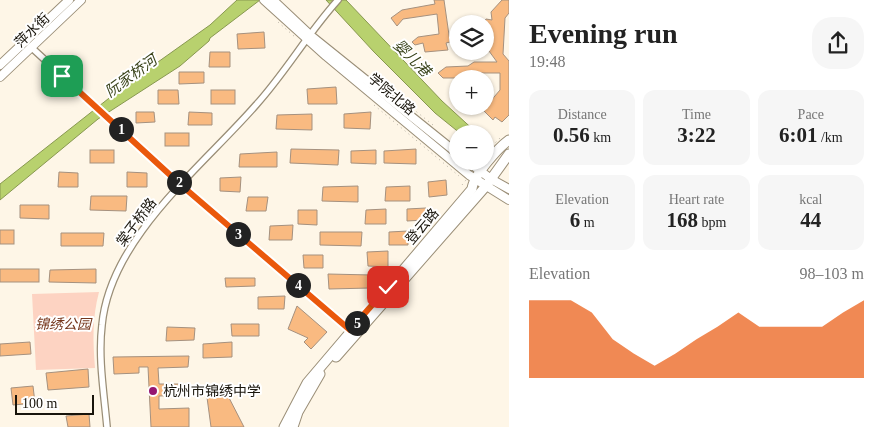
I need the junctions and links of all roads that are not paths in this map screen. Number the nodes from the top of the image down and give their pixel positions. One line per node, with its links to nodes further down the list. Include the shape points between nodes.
1 (69, 0): 7 (main road, 萍水街)
2 (81, 0): 6 (main road, 萍水街)
3 (338, 0): 5 (street, 棠子桥路)
4 (270, 2): 5 (main road, 学院北路)
5 (308, 37): 9 (main road, 学院北路); 12 (main road, 学院北路); 14 (street, 棠子桥路, via 257,104)
6 (32, 48): 8 (main road, 萍水街); 14 (street)
7 (0, 65)
8 (0, 77)
9 (449, 147)
10 (509, 154): 13 (main road, 登云路)
11 (481, 171): 12 (main road, 登云路); 13 (main road, 学院北路)
12 (475, 179): 13 (main road, 学院北路); 17 (main road, 登云路, via 472,189)
13 (488, 183): 15 (main road, 学院北路); 16 (main road, 学院北路); 20 (main road, 登云路, via 316,379)
14 (181, 185): 17 (street); 18 (street, 棠子桥路, via 131,245 108,293 102,324 101,357)
15 (509, 189)
16 (509, 200)
17 (350, 330): 19 (main road, 登云路, via 307,383)
18 (106, 427)
19 (284, 427)
20 (293, 427)

